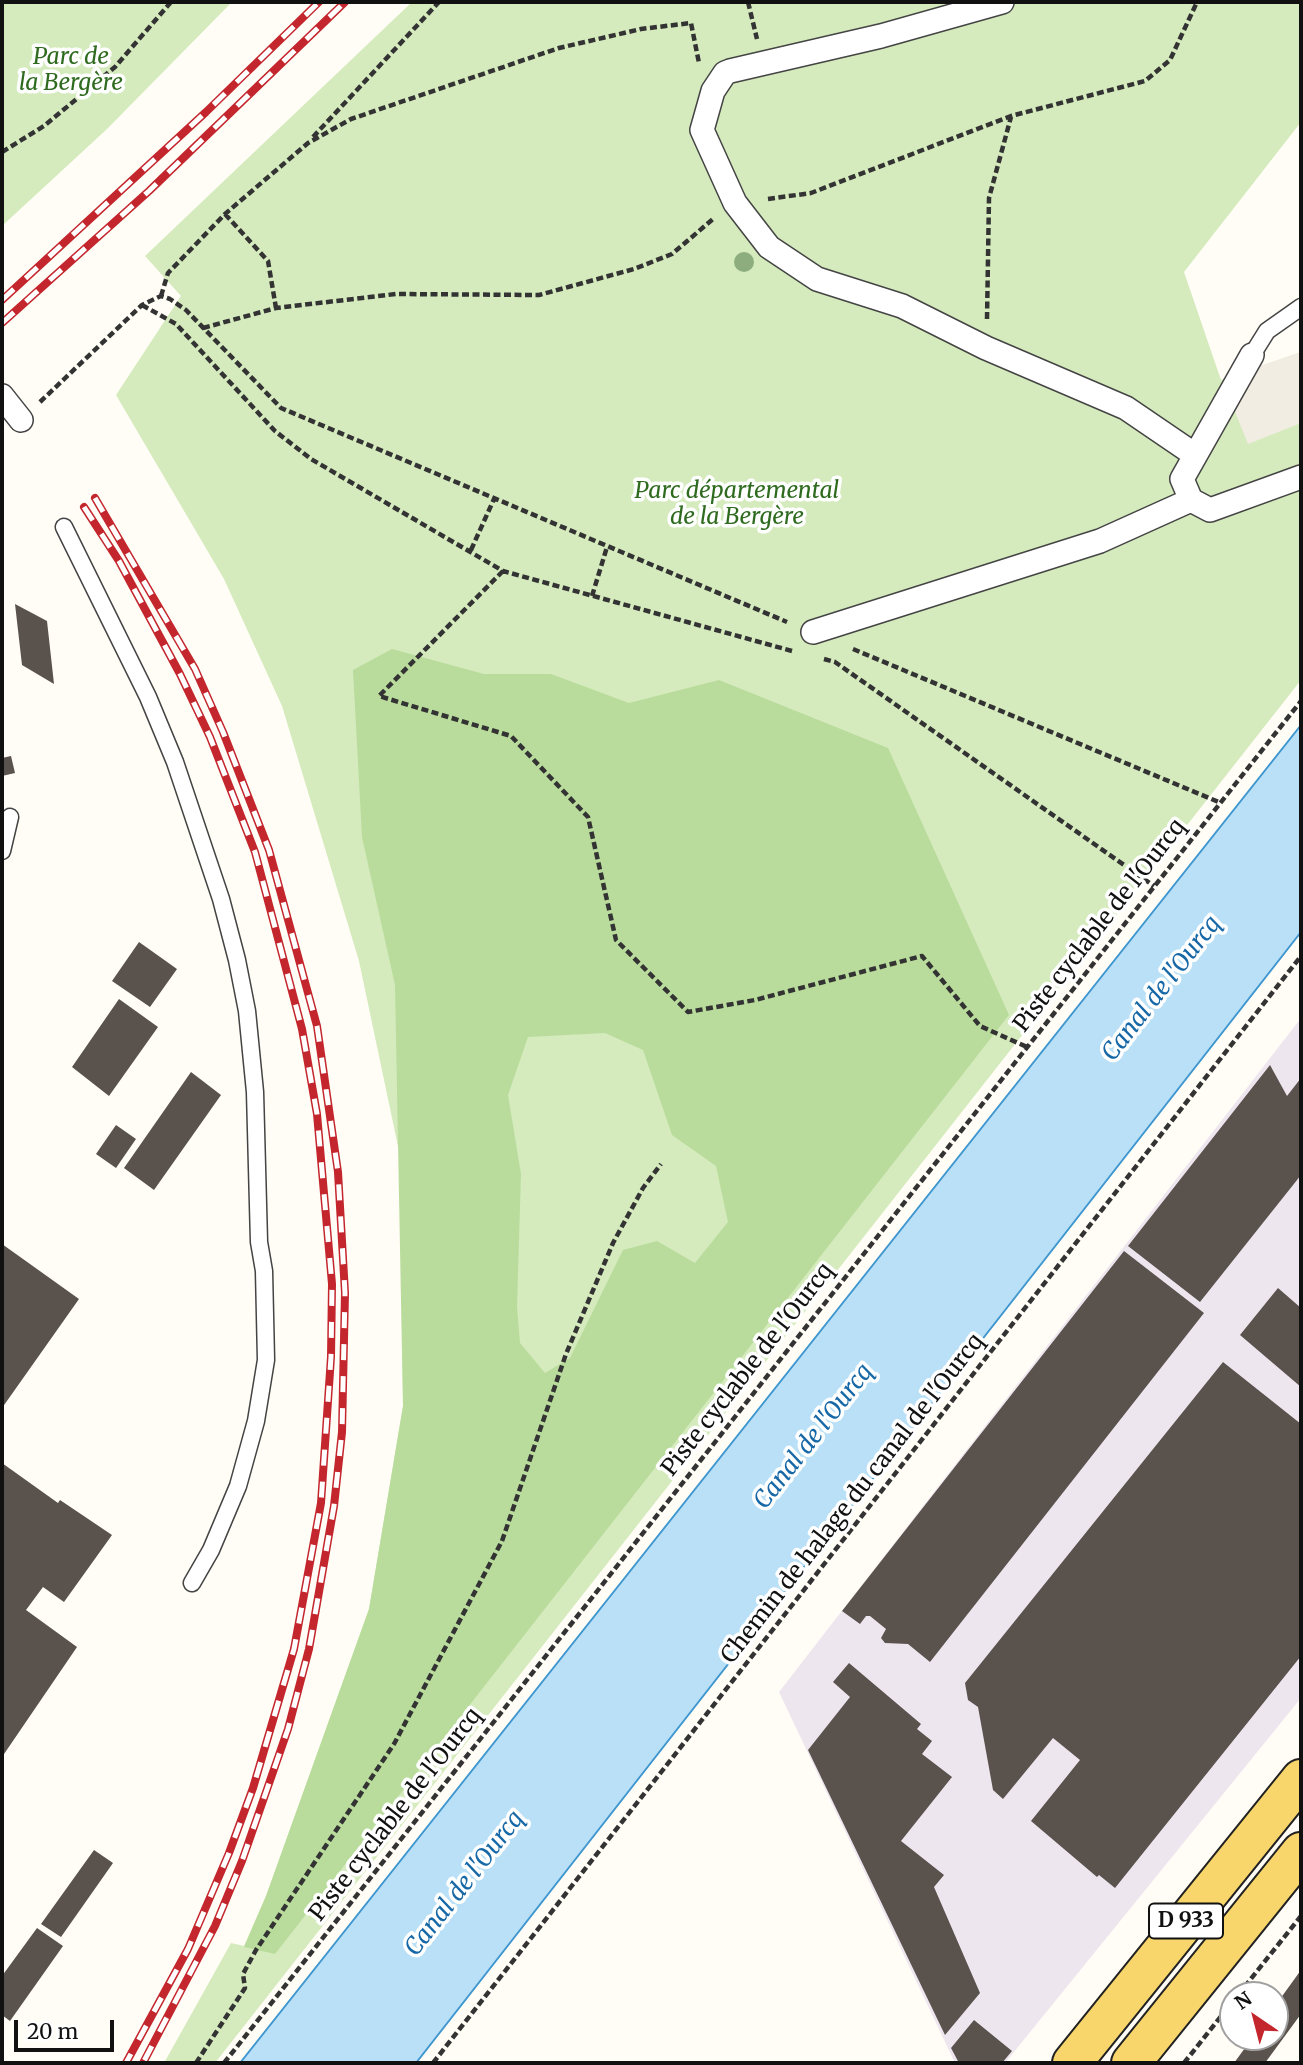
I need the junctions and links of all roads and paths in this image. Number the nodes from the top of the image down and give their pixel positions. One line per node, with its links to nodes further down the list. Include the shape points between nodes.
1 (171, 2): 10 (path, via 115,67 44,126)
2 (439, 2): 9 (path)
3 (748, 2): 6 (path)
4 (1002, 2): 6 (street)
5 (1196, 2): 8 (path, via 1170,60 1145,81)
6 (763, 63): 7 (street, via 725,73)
7 (709, 104): 9 (path, via 691,23 559,48 351,119); 11 (street, via 702,130)
8 (1011, 116): 11 (path, via 811,193); 18 (path, via 989,198)
9 (308, 143): 12 (path)
10 (2, 152)
11 (735, 203): 16 (path, via 672,254 539,295 396,294); 18 (street, via 769,247 817,279 902,306)
12 (225, 214): 13 (path, via 168,273); 16 (path, via 268,261)
13 (161, 296): 14 (path); 17 (path, via 186,310)
14 (142, 305): 21 (path); 28 (path, via 176,324 275,431 311,459)
15 (1301, 307): 19 (lane, via 1267,331)
16 (276, 308): 17 (path)
17 (203, 328): 24 (path, via 281,408)
18 (986, 348): 22 (street, via 1126,408)
19 (1252, 355): 22 (street, via 1239,389)
20 (2, 396): 21 (street)
21 (21, 420)
22 (1195, 455): 25 (street, via 1182,479)
23 (1301, 477): 25 (street, via 1210,510)
24 (494, 499): 27 (path); 28 (path)
25 (1191, 500): 31 (street, via 1100,541)
26 (64, 527): 42 (lane, via 175,762 220,899 247,1011 255,1092 266,1360 238,1486)
27 (607, 547): 30 (path); 31 (path)
28 (471, 550): 29 (path)
29 (503, 571): 30 (path); 40 (path, via 379,696 511,736 588,817 616,940 688,1012 755,1000 922,956 981,1026)
30 (592, 596): 32 (path)
31 (813, 632): 35 (path)
32 (796, 652)
33 (822, 659): 38 (path, via 835,662)
34 (1301, 701): 35 (path, Piste cyclable de l'Ourcq)
35 (1221, 803): 38 (path, Piste cyclable de l'Ourcq)
36 (10, 817): 37 (lane)
37 (2, 851)
38 (1154, 886): 40 (path, Piste cyclable de l'Ourcq)
39 (1301, 956): 50 (path, Chemin de halage du canal de l'Ourcq)
40 (1027, 1047): 49 (path, Piste cyclable de l'Ourcq)
41 (661, 1164): 48 (path, via 613,1243 566,1354 502,1541 394,1744 256,1950 243,1974 245,1989)
42 (192, 1583)
43 (1301, 1779): 51 (main road, D 933)
44 (1301, 1852): 52 (main road, D 933)
45 (1301, 1916): 46 (path)
46 (1249, 1981)
47 (1219, 2019): 53 (path)
48 (196, 2063)
49 (224, 2063)
50 (433, 2063)
51 (1072, 2063)
52 (1131, 2063)
53 (1184, 2063)

